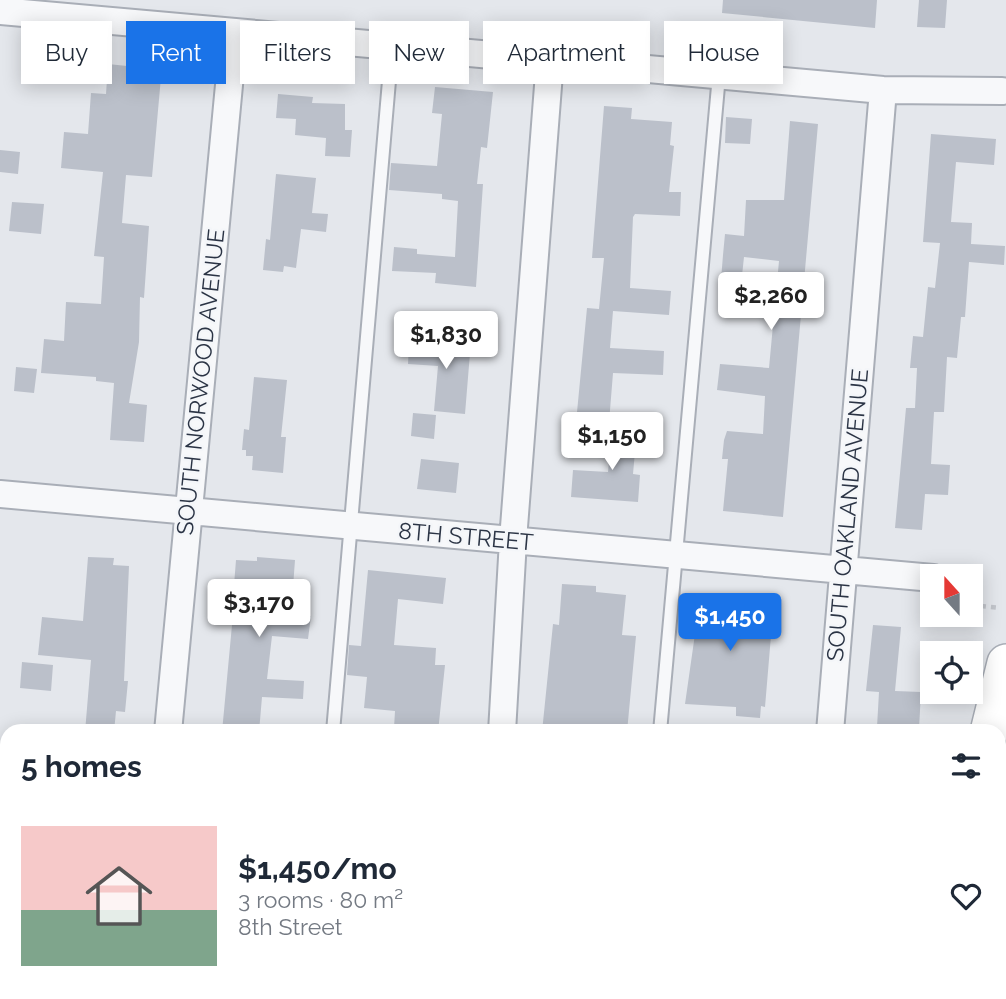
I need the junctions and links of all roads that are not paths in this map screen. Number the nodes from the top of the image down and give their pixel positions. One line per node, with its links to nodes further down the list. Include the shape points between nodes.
1 (0, 11): 2 (street)
2 (234, 32): 3 (street); 11 (street, SOUTH NORWOOD AVENUE)
3 (369, 44)
4 (783, 81): 8 (street)
5 (389, 84): 12 (lane)
6 (548, 84): 13 (street)
7 (718, 84): 14 (lane)
8 (883, 90): 9 (street); 15 (street, SOUTH OAKLAND AVENUE)
9 (1002, 91)
10 (0, 494): 11 (street, 8TH STREET)
11 (187, 511): 12 (street, 8TH STREET); 18 (street, SOUTH NORWOOD AVENUE)
12 (352, 526): 13 (street, 8TH STREET); 19 (lane)
13 (513, 540): 14 (street, 8TH STREET); 20 (street)
14 (676, 554): 15 (street, 8TH STREET); 21 (lane)
15 (841, 569): 16 (street, 8TH STREET); 22 (street, SOUTH OAKLAND AVENUE)
16 (920, 577)
17 (1006, 663): 23 (main road)
18 (168, 724)
19 (334, 724)
20 (502, 724)
21 (661, 724)
22 (831, 724)
23 (991, 724)

